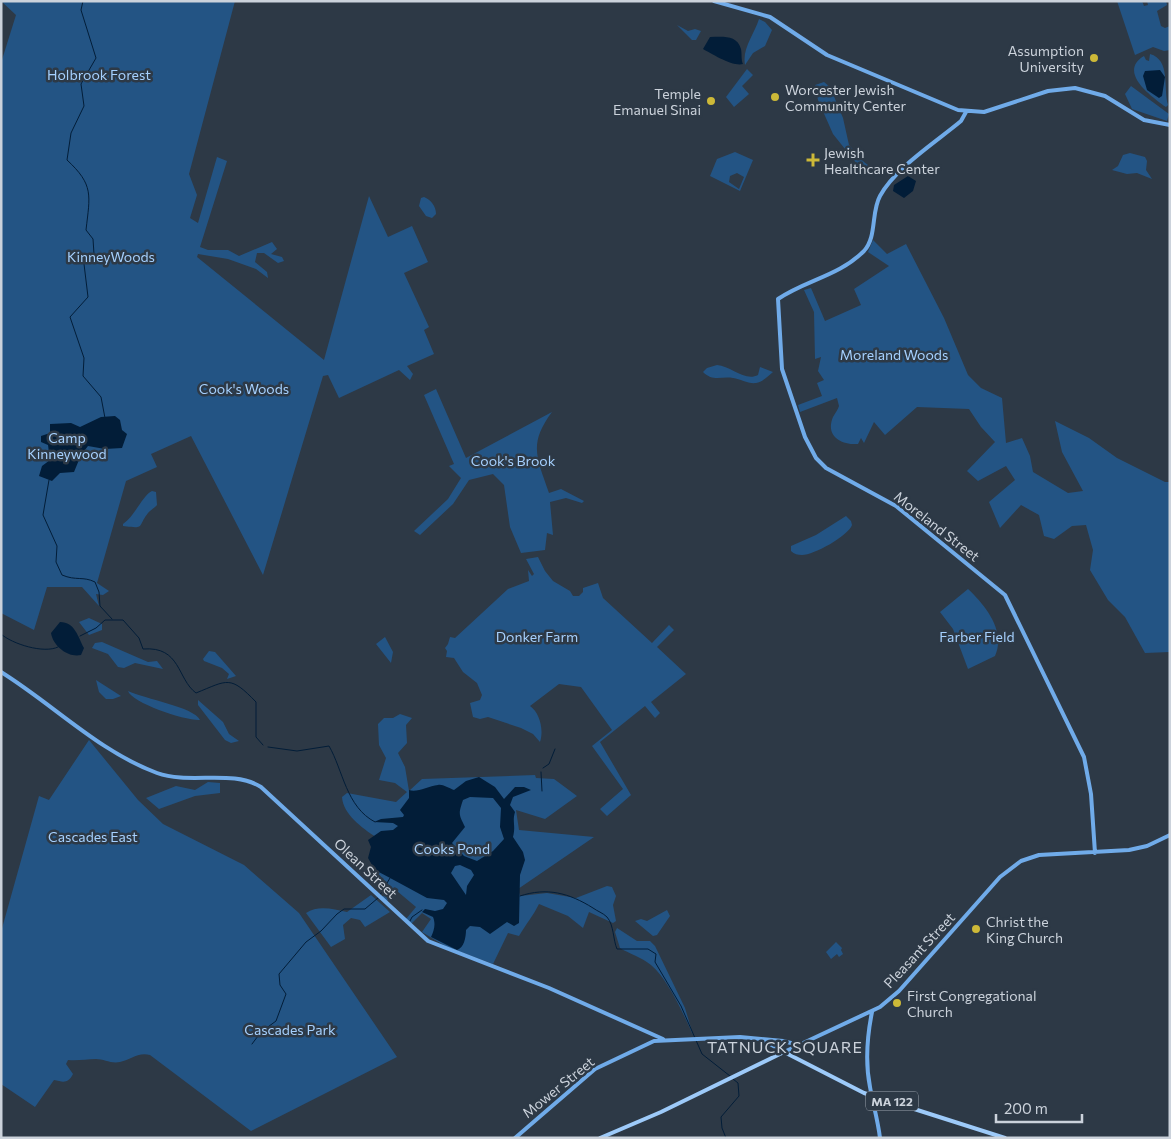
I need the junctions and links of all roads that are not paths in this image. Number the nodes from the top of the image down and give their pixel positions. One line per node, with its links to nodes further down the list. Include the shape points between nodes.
1 (714, 1): 2 (street, via 770,17 827,55 947,107)
2 (966, 112): 3 (street, via 984,112 1048,91 1075,88 1105,96 1144,120); 6 (street, Moreland Street, via 961,120 900,172 883,192 870,240 862,252 838,271 777,300 780,363 805,438 821,464 895,505 1005,595 1082,750 1091,789)
3 (1170, 125)
4 (1, 672): 8 (street, Olean Street, via 122,758 163,775 184,779 239,779 257,784 435,945 549,988)
5 (1170, 835): 6 (street, Pleasant Street, via 1138,848)
6 (1096, 853): 7 (street, Pleasant Street, via 1035,856 1012,866 899,991)
7 (872, 1012): 10 (street, Pleasant Street); 12 (street, via 867,1043)
8 (663, 1039): 9 (street, Mower Street, via 740,1037); 13 (street, Mower Street, via 597,1068)
9 (763, 1040): 10 (street, Mower Street, via 783,1040); 11 (street, Mower Street)
10 (799, 1045): 11 (street, Pleasant Street)
11 (784, 1052): 12 (main road, MA 122); 14 (main road, Pleasant Street)
12 (872, 1095): 15 (street); 16 (main road, MA 122)
13 (515, 1138)
14 (600, 1138)
15 (880, 1138)
16 (1005, 1138)

